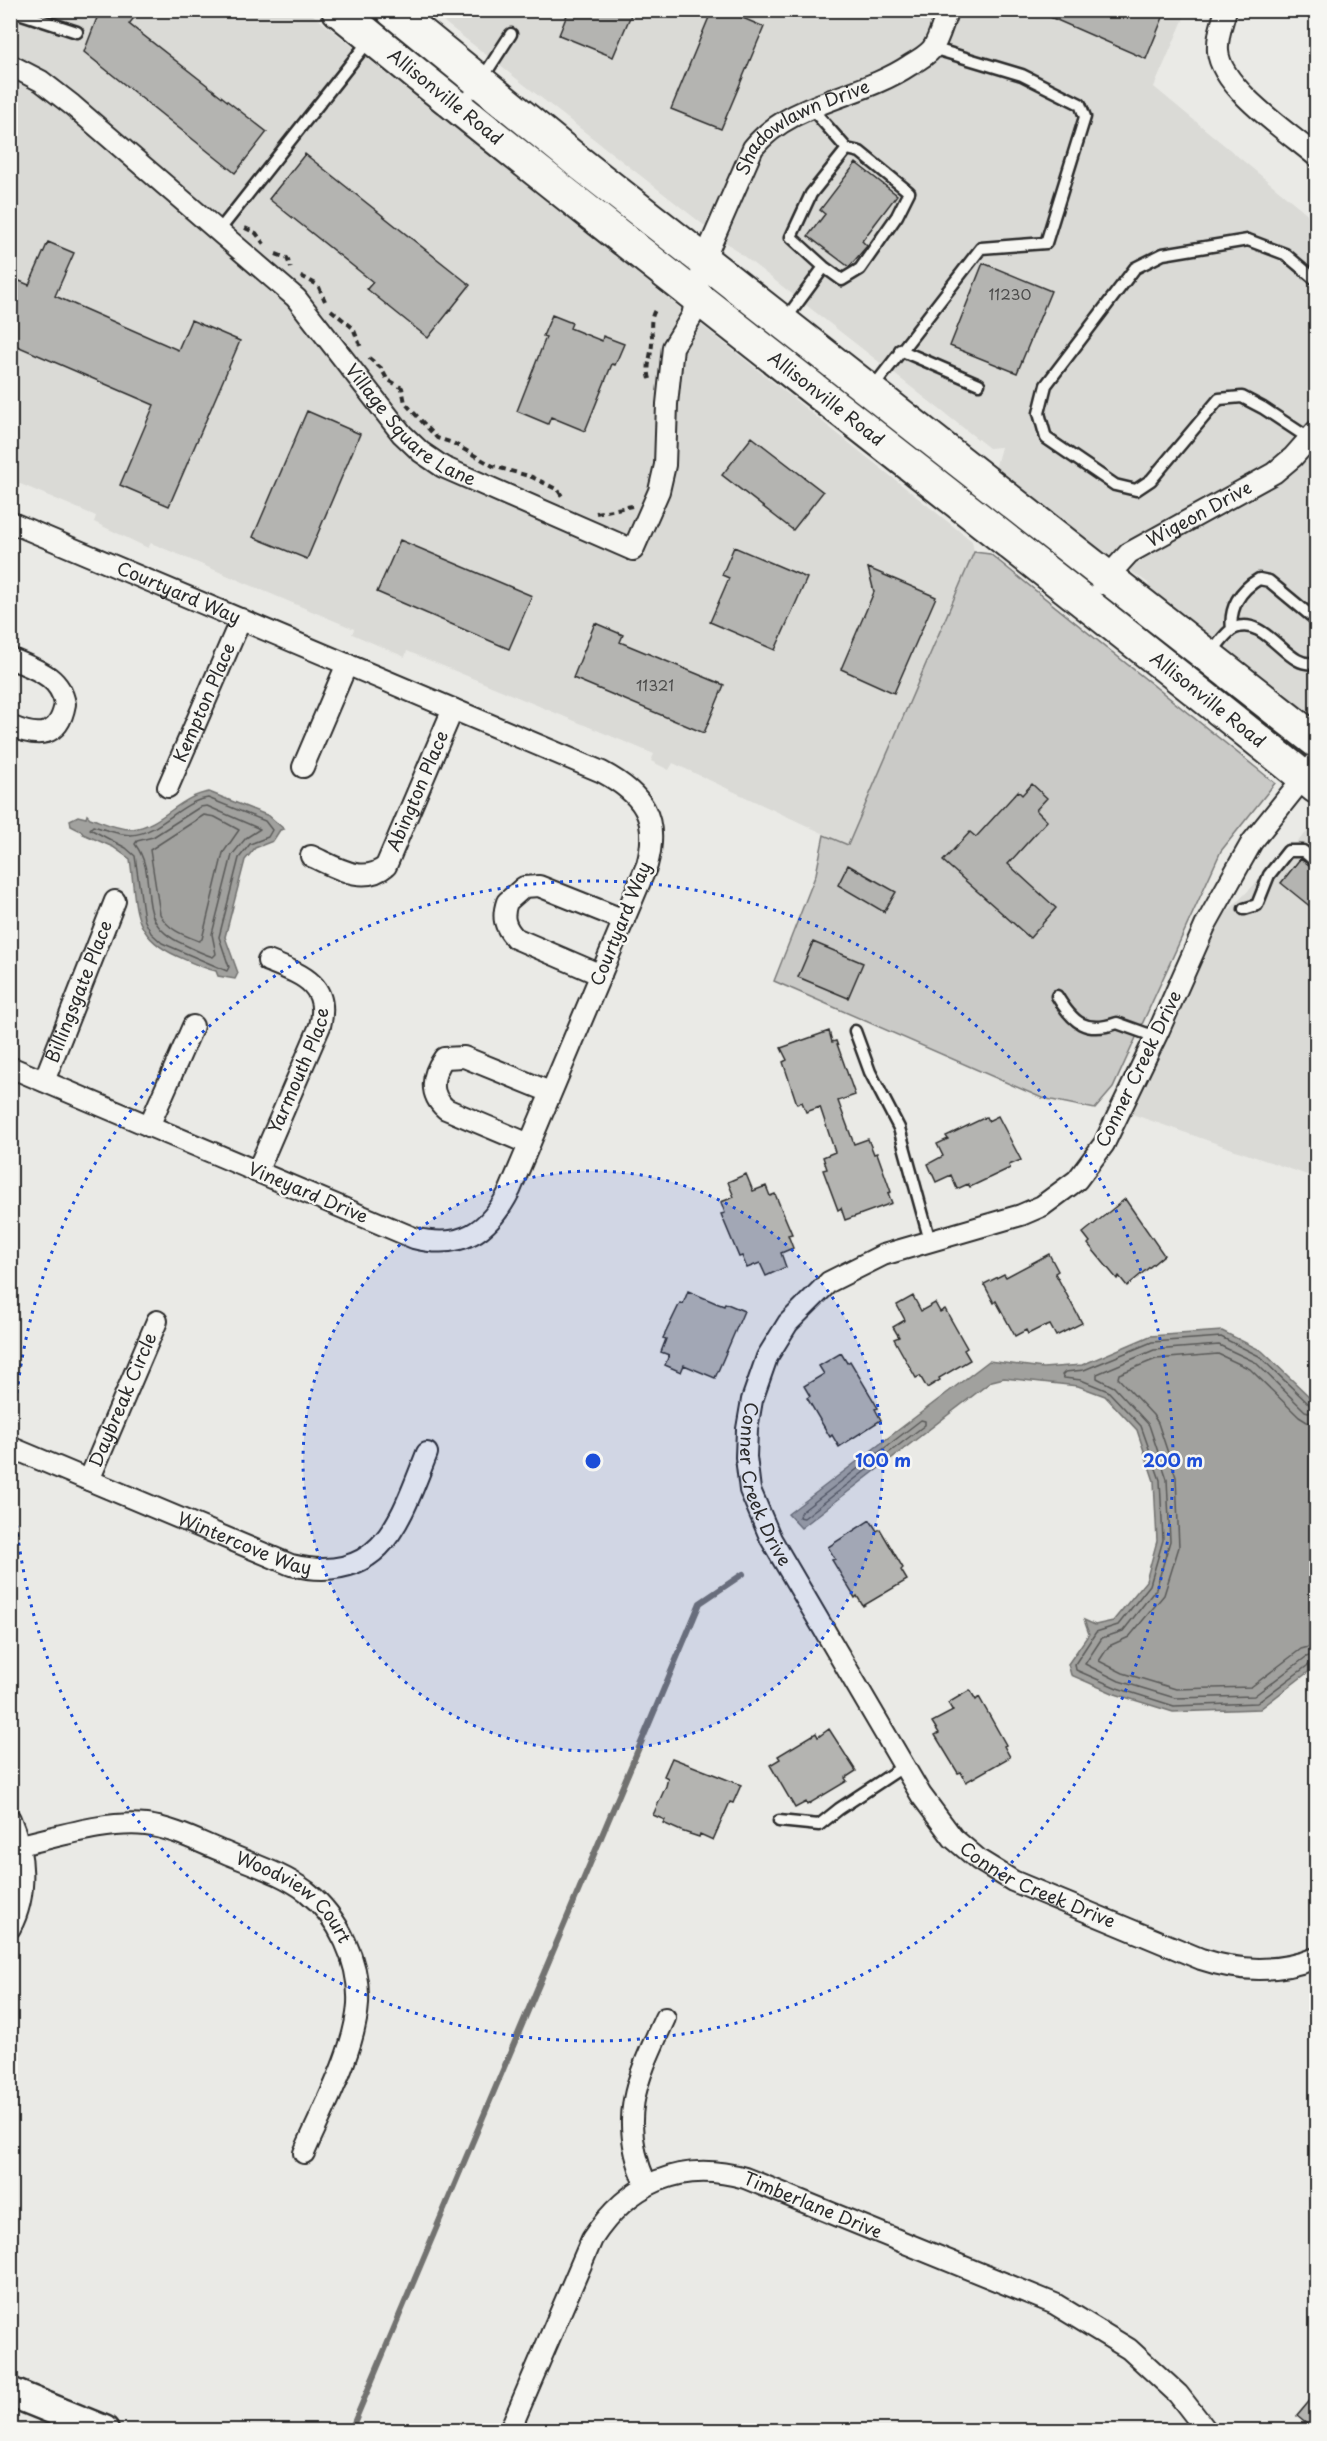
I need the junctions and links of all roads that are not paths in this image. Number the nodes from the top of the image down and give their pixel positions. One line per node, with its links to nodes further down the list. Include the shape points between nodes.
1 (18, 10): 6 (lane)
2 (338, 10): 8 (main road, Allisonville Road)
3 (392, 10): 11 (main road, Allisonville Road)
4 (948, 10): 9 (street)
5 (1227, 10): 15 (street, via 1217,52 1223,71 1234,86)
6 (77, 32)
7 (511, 34): 11 (lane)
8 (371, 38): 12 (main road, Allisonville Road); 16 (lane)
9 (932, 48): 13 (street, Shadowlawn Drive, via 894,76); 21 (lane, via 1023,75 1080,104 1085,117 1046,243 981,248)
10 (10, 65): 16 (street, Village Square Lane, via 41,81)
11 (480, 82): 12 (lane); 18 (main road, Allisonville Road)
12 (457, 108): 18 (main road, Allisonville Road)
13 (812, 109): 14 (lane); 18 (street, Shadowlawn Drive, via 777,125 753,148)
14 (847, 149): 17 (lane, via 811,194 791,237); 17 (lane, via 860,152 909,192 860,269 842,280)
15 (1317, 156)
16 (224, 225): 18 (street, Village Square Lane, via 306,309 402,434 422,452 454,473 633,550 663,478 670,362 679,334 692,316)
17 (824, 267): 20 (lane)
18 (700, 280): 20 (main road, Allisonville Road); 27 (main road, Allisonville Road)
19 (1317, 280): 24 (lane, via 1285,254 1248,240 1164,254 1135,268 1046,385 1039,413 1046,438 1115,485 1136,490 1151,480 1219,399 1242,397)
20 (783, 322): 23 (main road, Allisonville Road)
21 (900, 350): 22 (lane); 23 (lane)
22 (979, 384)
23 (871, 390): 26 (main road, Allisonville Road)
24 (1313, 435): 26 (street, Wigeon Drive, via 1274,473 1129,553)
25 (13, 530): 28 (street, Courtyard Way)
26 (1108, 576): 27 (street, Wigeon Drive); 31 (main road, Allisonville Road)
27 (1086, 602): 37 (main road, Allisonville Road)
28 (242, 619): 34 (street, Courtyard Way); 39 (street, Kempton Place)
29 (1317, 620): 30 (lane, via 1269,581 1259,579 1233,605)
30 (1233, 629): 31 (lane); 33 (lane, via 1258,629 1299,660)
31 (1209, 656): 37 (main road, Allisonville Road)
32 (10, 658): 36 (street, via 56,682 65,704 58,724 46,732 33,734)
33 (1317, 662)
34 (347, 664): 35 (street, Courtyard Way); 38 (street)
35 (453, 709): 40 (street, Abington Place, via 386,866 362,876); 44 (street, Courtyard Way, via 602,772 635,794 649,821 651,841 647,865)
36 (10, 726)
37 (1314, 766): 50 (street, Conner Creek Drive, via 1252,842 1206,924)
38 (303, 767)
39 (168, 787)
40 (311, 856)
41 (1317, 862): 43 (lane, via 1303,851 1288,851 1269,875 1257,905)
42 (115, 901): 52 (street, Billingsgate Place)
43 (1244, 909)
44 (624, 920): 46 (street, Courtyard Way); 46 (street, via 539,886 524,887 507,902 504,920 515,938)
45 (268, 961): 56 (street, Yarmouth Place, via 310,980 318,993 322,1014)
46 (600, 975): 53 (street, Courtyard Way)
47 (1057, 996): 50 (lane, via 1074,1020 1089,1027 1117,1023)
48 (193, 1026): 54 (street)
49 (855, 1031): 58 (lane, via 870,1072 899,1128)
50 (1156, 1037): 58 (street, Conner Creek Drive, via 1104,1144 1077,1180 1051,1201 1021,1215)
51 (10, 1067): 52 (street, Vineyard Drive)
52 (44, 1081): 54 (street, Vineyard Drive)
53 (550, 1092): 55 (street, Courtyard Way); 55 (street, via 464,1057 444,1059 435,1074 434,1093 446,1109)
54 (149, 1126): 56 (street, Vineyard Drive)
55 (529, 1144): 57 (street, Courtyard Way, via 500,1208 488,1224)
56 (257, 1172): 57 (street, Vineyard Drive, via 414,1238 442,1242)
57 (471, 1235)
58 (930, 1241): 63 (street, Conner Creek Drive, via 883,1255 841,1274 799,1310 767,1357 747,1429 750,1490 771,1539)
59 (157, 1321): 62 (street, Daybreak Circle)
60 (10, 1448): 62 (street, Wintercove Way)
61 (427, 1453): 62 (street, Wintercove Way, via 399,1520 382,1546 358,1562 325,1570 291,1565)
62 (89, 1480)
63 (904, 1767): 65 (lane, via 819,1825); 68 (street, Conner Creek Drive, via 953,1838 1013,1881 1222,1966 1274,1969)
64 (10, 1819): 66 (street)
65 (779, 1821)
66 (20, 1845): 67 (street, via 21,1893); 70 (street, Woodview Court, via 109,1827 148,1826 187,1837 280,1876 324,1909 350,1952 358,2002 349,2047)
67 (10, 1928)
68 (1317, 1958)
69 (665, 2018): 71 (street, via 633,2102 632,2144)
70 (304, 2153)
71 (646, 2184): 74 (street, Timberlane Drive, via 631,2194 591,2239); 75 (street, Timberlane Drive, via 688,2173 737,2176 1026,2290 1129,2349 1178,2394)
72 (10, 2392): 73 (street)
73 (104, 2430)
74 (510, 2430)
75 (1206, 2430)

